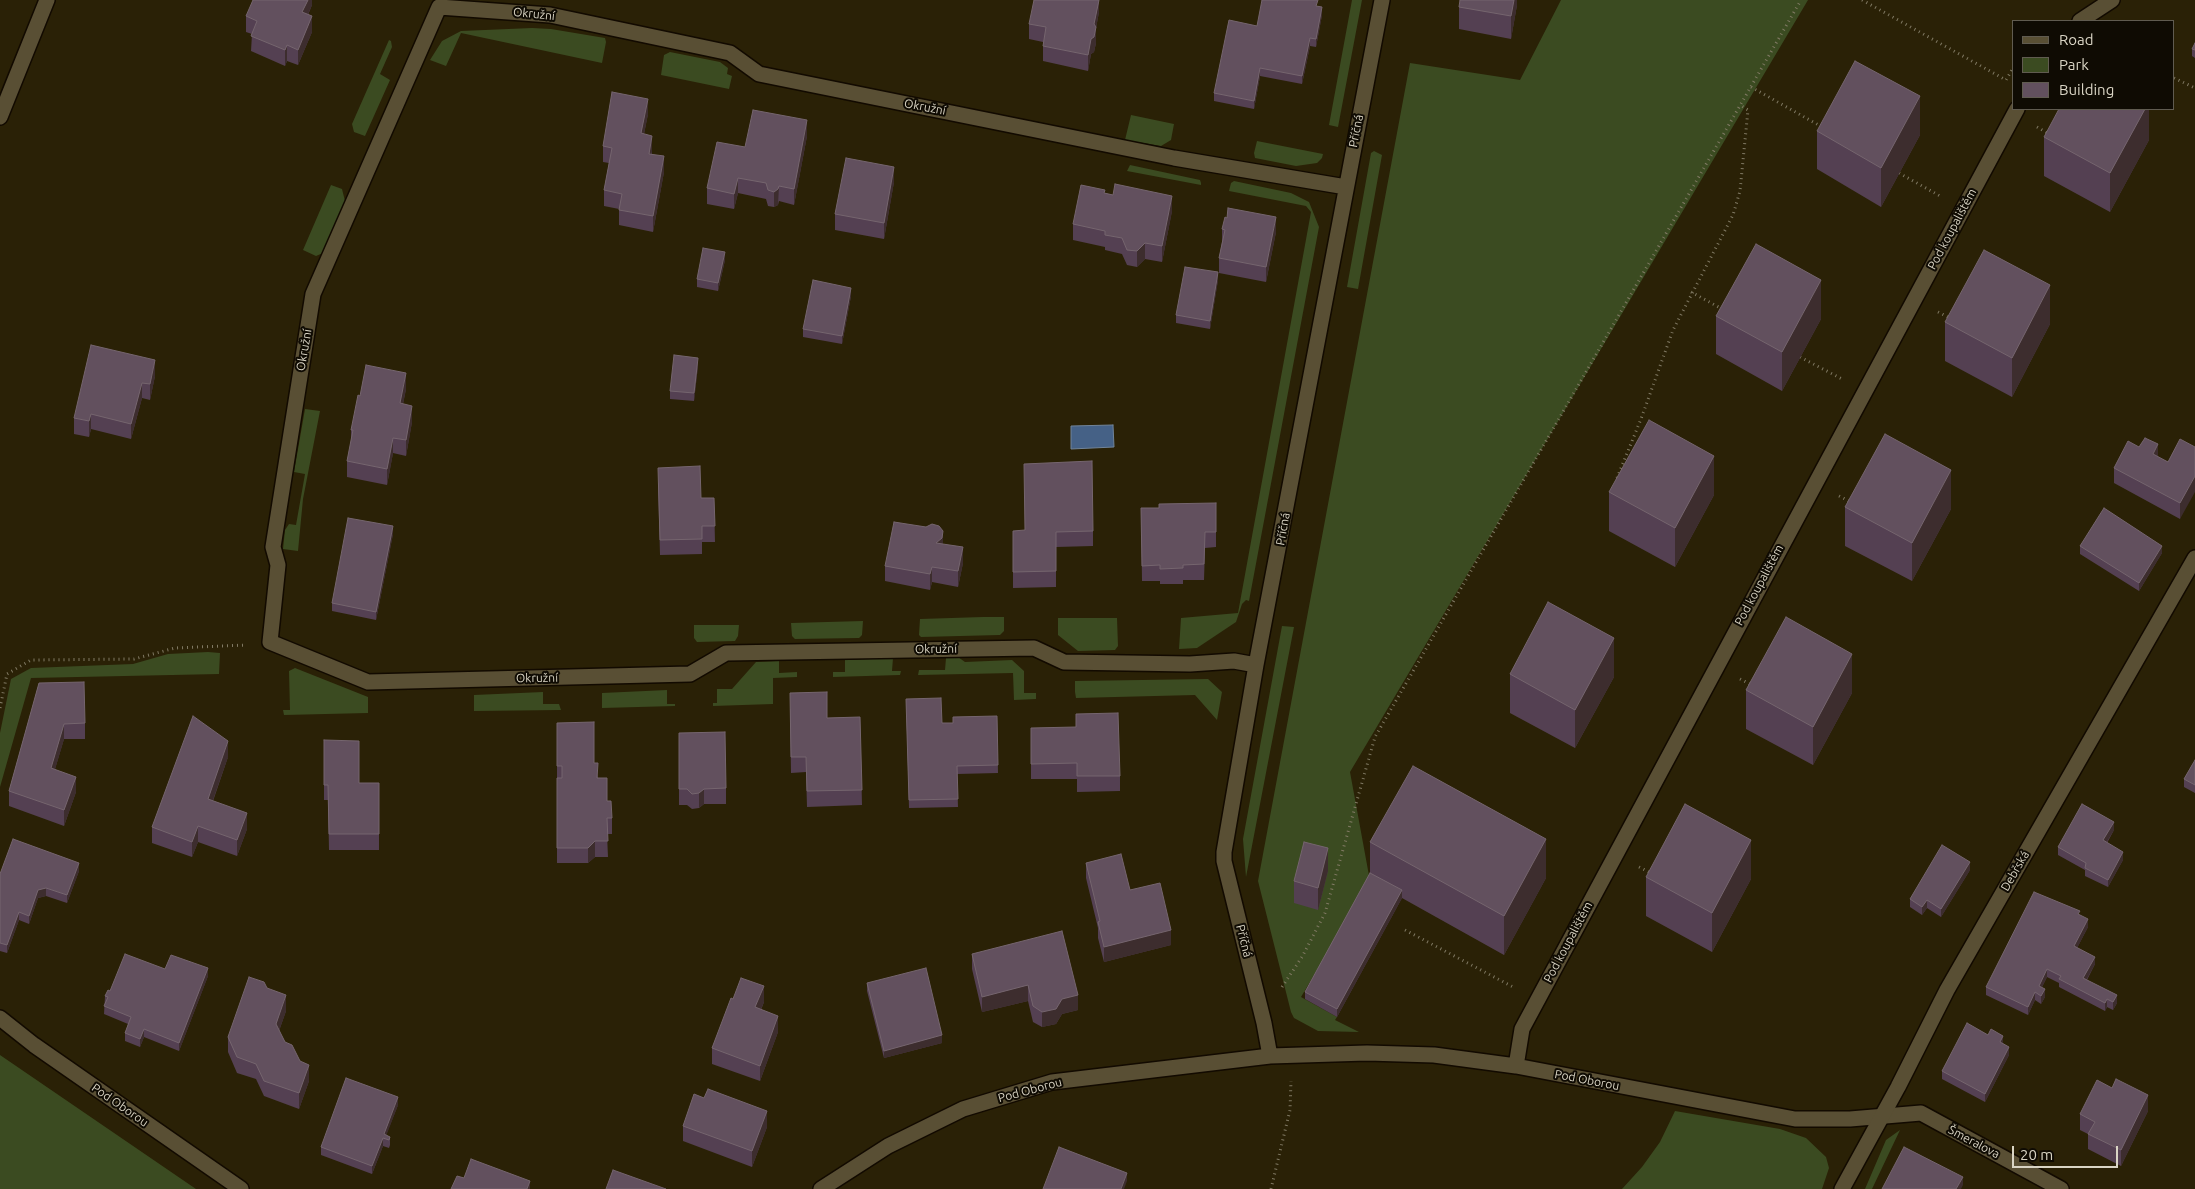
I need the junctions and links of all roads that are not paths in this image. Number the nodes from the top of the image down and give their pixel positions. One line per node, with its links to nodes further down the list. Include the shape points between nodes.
1 (47, 0): 6 (street)
2 (1382, 0): 7 (street, Příčná)
3 (2111, 2): 4 (street)
4 (2082, 20)
5 (2016, 110): 12 (street, Pod koupalištěm, via 1525,1022)
6 (0, 117)
7 (1346, 187): 9 (street, Příčná); 9 (street, Okružní, via 1174,158 759,74 730,53 550,15 439,7 313,294 273,547 278,565 270,642 368,682 690,674 726,652 1034,648 1064,662 1190,664 1234,661)
8 (2195, 558): 13 (street, Debřská, via 1947,990)
9 (1256, 664): 11 (street, Příčná, via 1224,861)
10 (0, 1018): 14 (street, Pod Oborou)
11 (1270, 1056): 12 (street, Pod Oborou, via 1434,1055); 15 (street, Pod Oborou, via 1052,1082 963,1109 888,1146)
12 (1516, 1066): 13 (street, Pod Oborou, via 1795,1119)
13 (1882, 1116): 16 (street, Debřská); 17 (street, Šmeralova, via 1921,1114)
14 (241, 1189)
15 (820, 1189)
16 (1842, 1189)
17 (2061, 1189)

